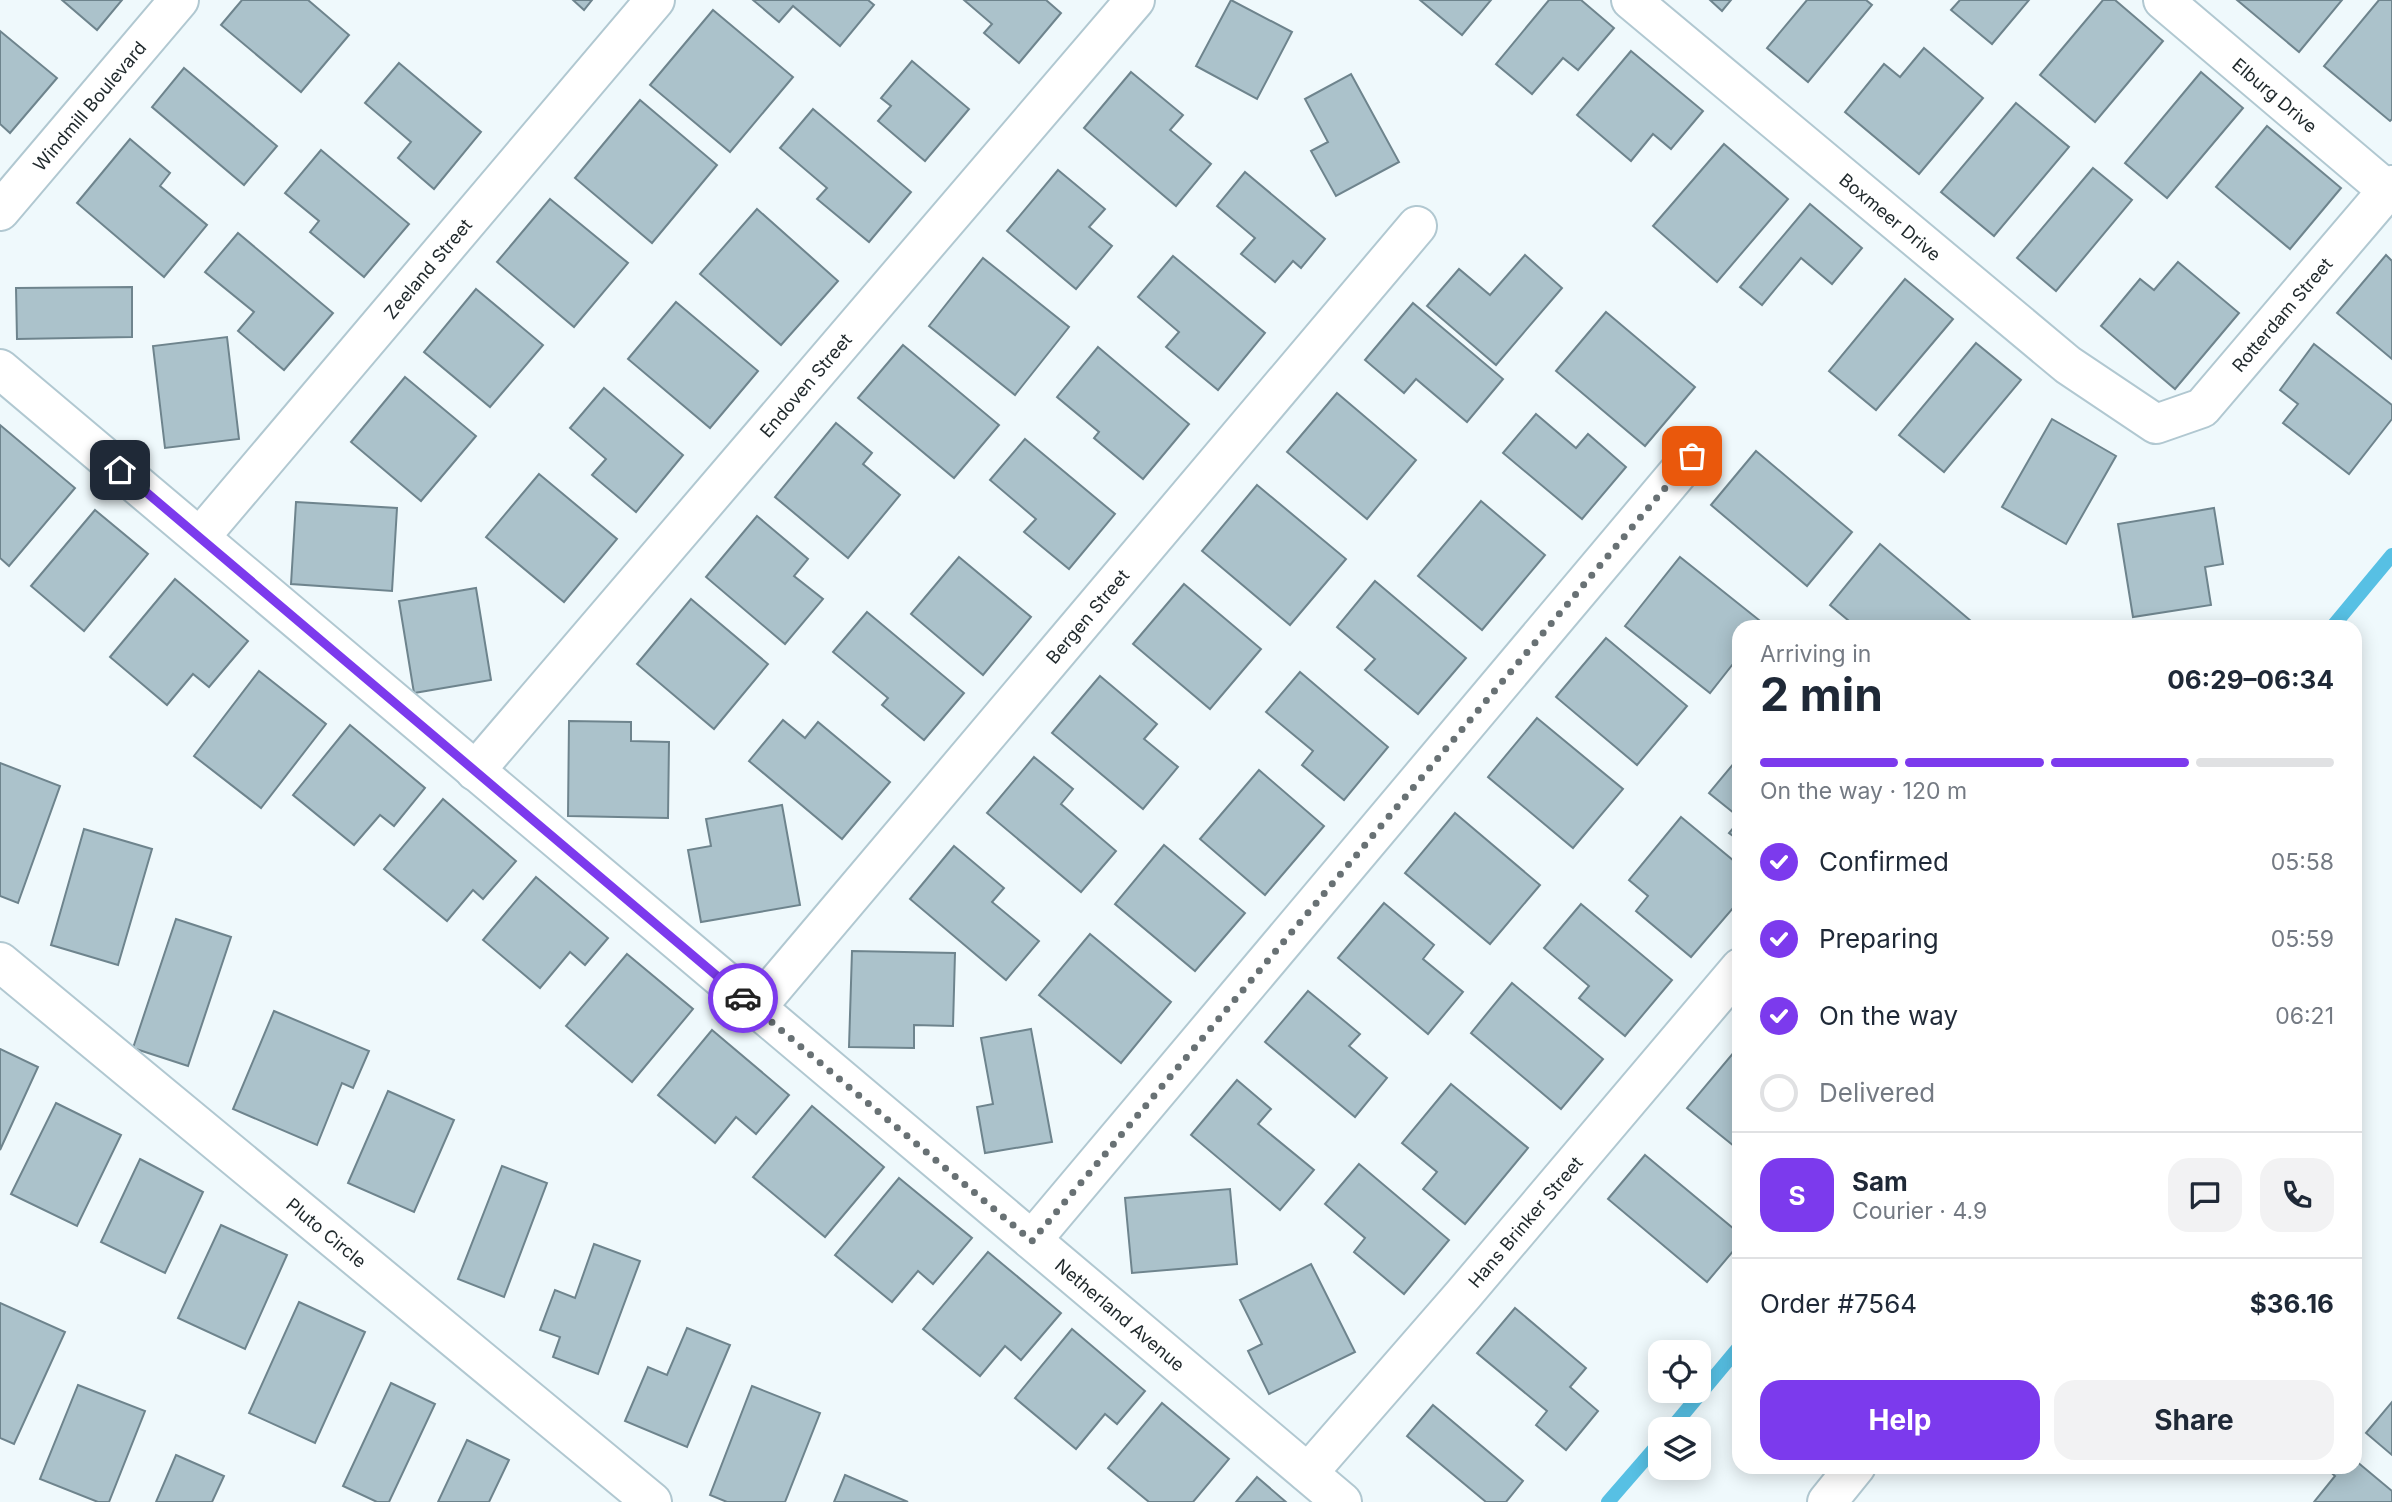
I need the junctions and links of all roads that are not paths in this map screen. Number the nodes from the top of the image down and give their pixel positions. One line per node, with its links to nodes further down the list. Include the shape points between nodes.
1 (179, 0): 7 (street, Windmill Boulevard)
2 (655, 0): 12 (street, Zeeland Street)
3 (1135, 0): 13 (street, Endoven Street)
4 (1631, 0): 10 (street, Boxmeer Drive, via 2068,365)
5 (2163, 0): 6 (street, Elburg Drive)
6 (2390, 188): 10 (street, Rotterdam Street, via 2202,408)
7 (0, 211)
8 (1417, 226): 16 (street, Bergen Street)
9 (0, 369): 12 (street, Netherland Avenue)
10 (2156, 424)
11 (1692, 456): 17 (street)
12 (200, 537): 13 (street, Netherland Avenue)
13 (475, 771): 16 (street, Netherland Avenue)
14 (0, 962): 20 (street, Pluto Circle)
15 (1732, 977): 18 (street, Hans Brinker Street)
16 (755, 1008): 17 (street, Netherland Avenue)
17 (1032, 1241): 18 (street, Netherland Avenue)
18 (1308, 1473): 21 (street, Netherland Avenue)
19 (1850, 1474): 22 (street)
20 (652, 1502)
21 (1342, 1502)
22 (1827, 1502)

